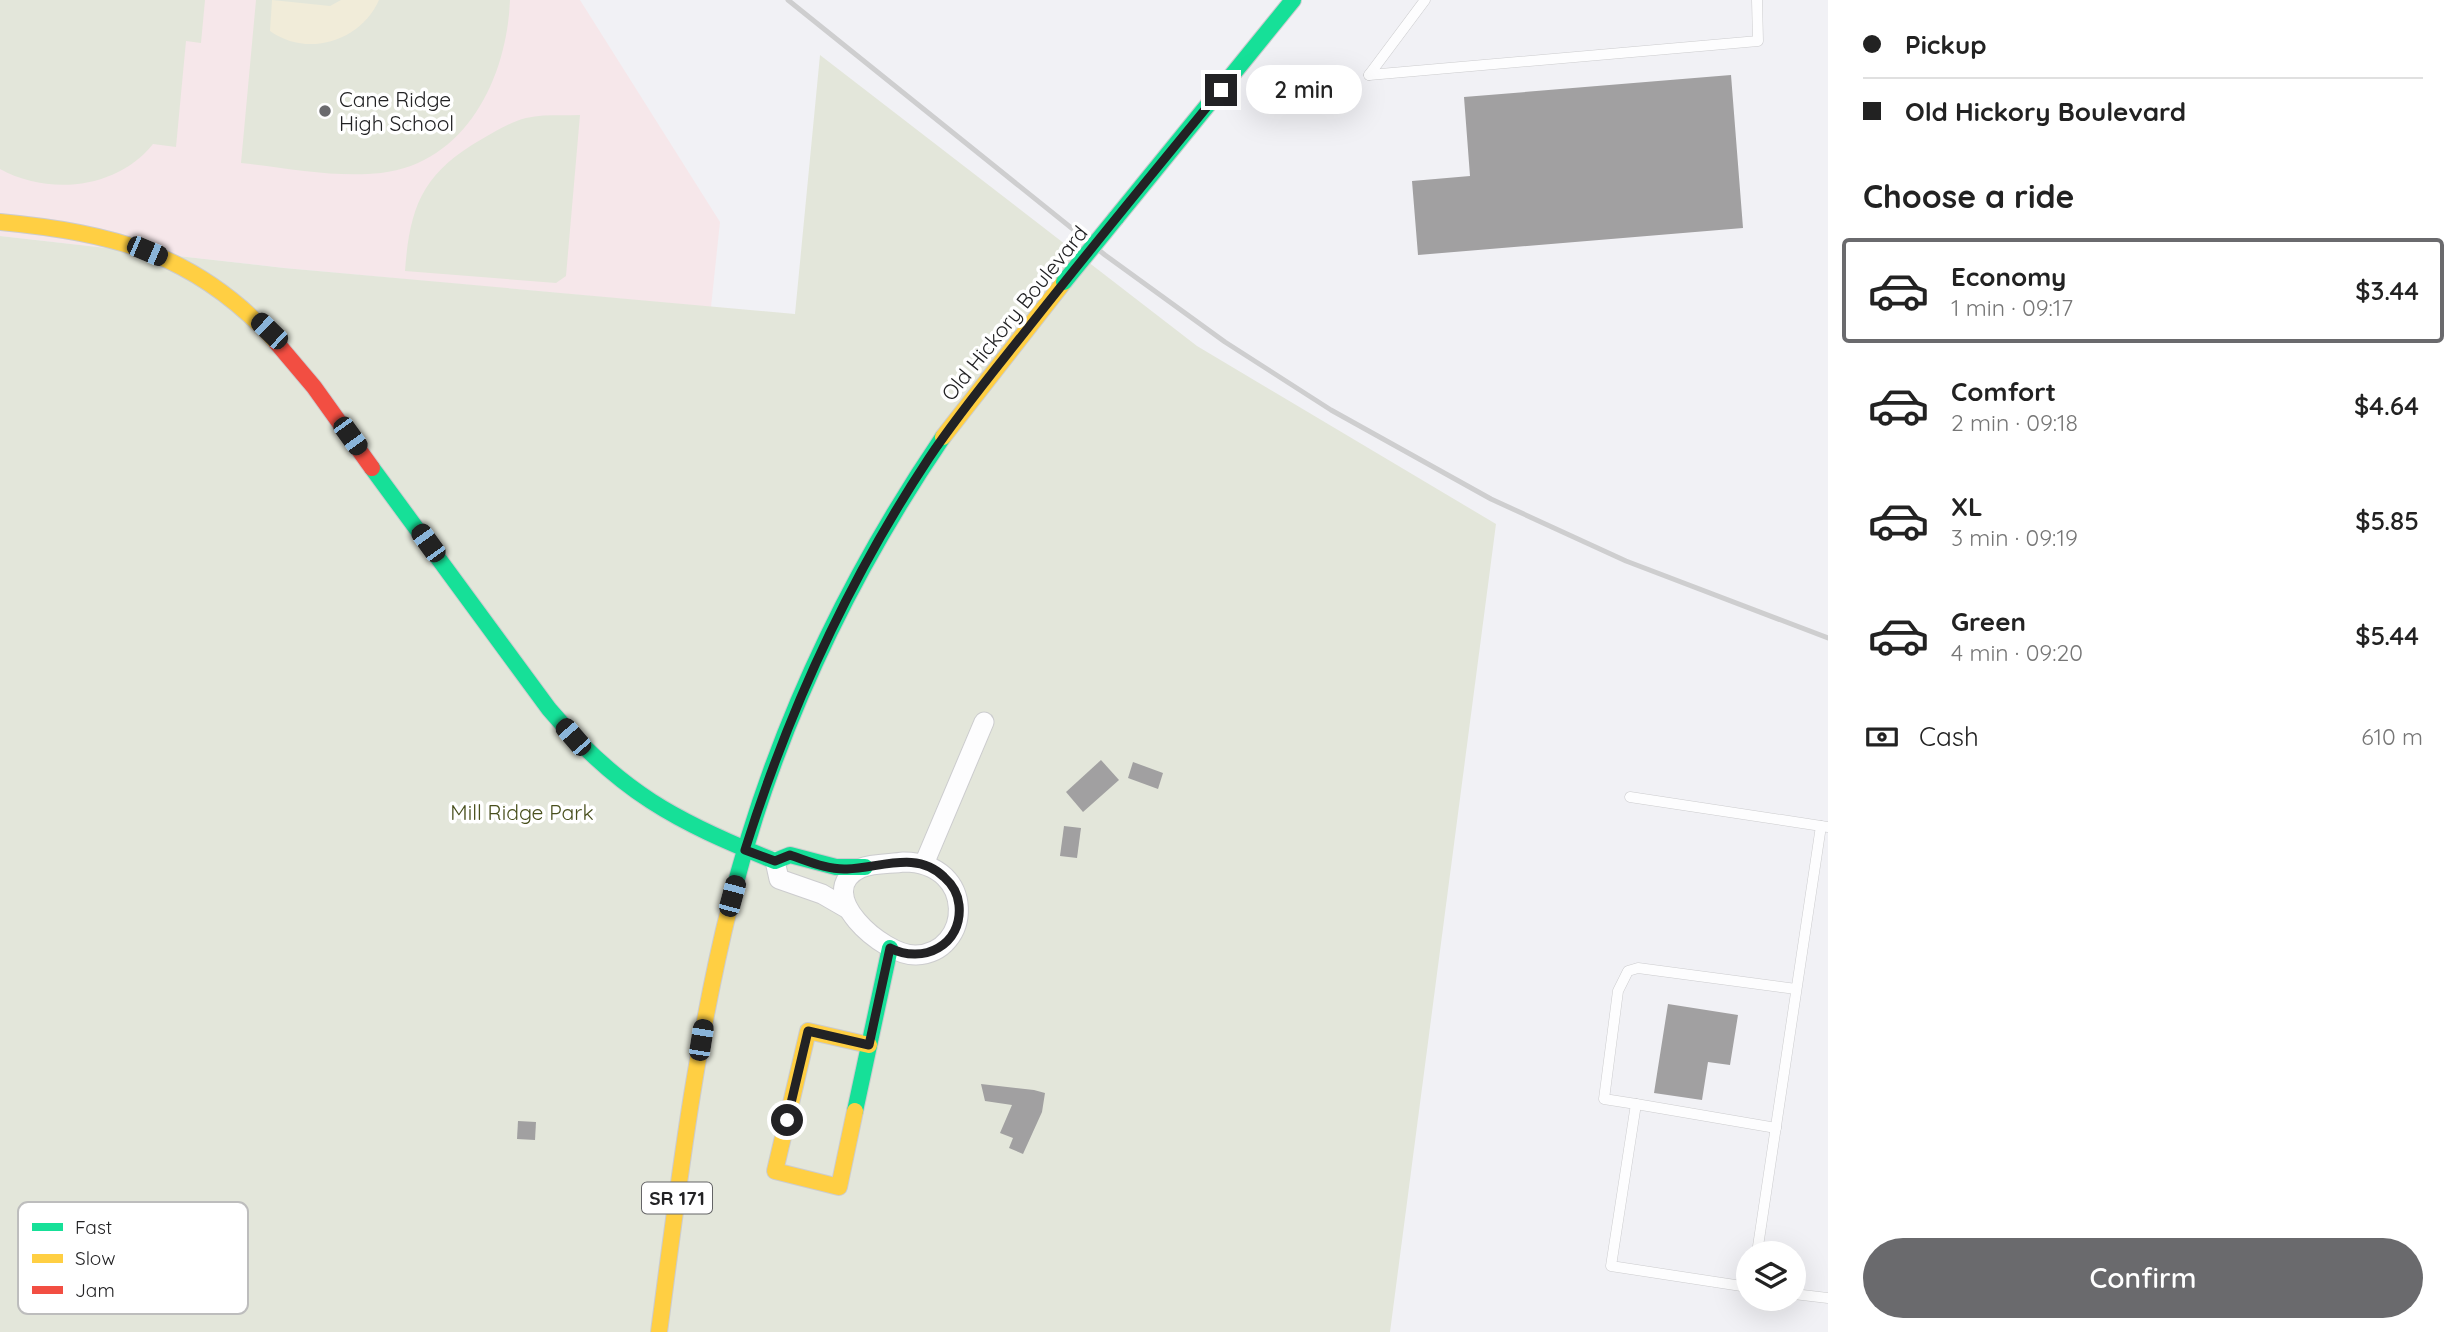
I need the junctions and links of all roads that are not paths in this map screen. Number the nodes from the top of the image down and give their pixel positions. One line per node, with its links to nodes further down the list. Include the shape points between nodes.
1 (1293, 0): 8 (street, Old Hickory Boulevard / SR 171, bridge, via 958,416 914,481 877,544 793,712)
2 (1425, 0): 3 (lane, via 1369,75 1758,41)
3 (1758, 0)
4 (0, 222): 8 (street, via 75,230 134,246 192,273 254,317 302,371 573,737 611,776 649,804)
5 (984, 722): 10 (street)
6 (1630, 797): 7 (lane)
7 (1824, 827): 14 (lane)
8 (745, 850): 9 (street); 22 (street, Old Hickory Boulevard / SR 171, via 705,1015)
9 (775, 861): 11 (street, via 790,855 828,867); 12 (street, via 779,879)
10 (924, 864): 11 (street); 13 (street, via 952,885 959,908 957,924 942,946 930,953 904,954)
11 (865, 867): 12 (street, via 846,883)
12 (848, 909): 13 (street)
13 (890, 948): 15 (street)
14 (1796, 989): 16 (lane, via 1648,968 1628,971 1618,991 1604,1099); 17 (lane)
15 (869, 1045): 15 (street, via 839,1187 775,1171 808,1031)
16 (1636, 1104): 17 (lane); 19 (lane, via 1611,1266)
17 (1776, 1128): 18 (lane)
18 (1759, 1241)
19 (1736, 1285)
20 (1806, 1295): 21 (lane)
21 (1828, 1298)
22 (659, 1332)

